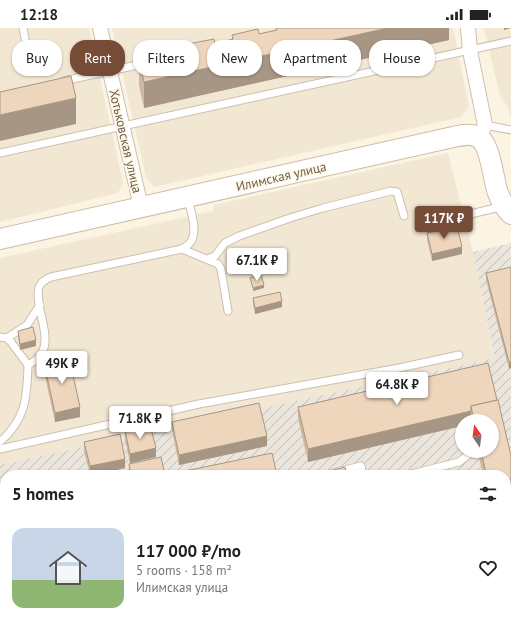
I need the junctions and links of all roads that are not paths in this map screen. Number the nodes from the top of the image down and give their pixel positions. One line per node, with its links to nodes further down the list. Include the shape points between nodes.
1 (23, 28): 4 (lane)
2 (100, 28): 5 (street, Хотьковская улица)
3 (468, 28): 7 (street)
4 (25, 38)
5 (103, 40)
6 (511, 41): 7 (lane)
7 (470, 51): 11 (lane); 13 (street)
8 (87, 76): 10 (lane)
9 (111, 76): 11 (street, Хотьковская улица)
10 (59, 82)
11 (123, 127): 14 (lane); 16 (street, Хотьковская улица)
12 (511, 130): 13 (lane)
13 (482, 131): 15 (street, Илимская улица); 17 (street, via 498,192)
14 (0, 153)
15 (187, 197): 16 (street, Илимская улица); 21 (lane, via 194,234 190,243)
16 (140, 207): 20 (street, Илимская улица)
17 (507, 210): 19 (lane)
18 (404, 216): 22 (lane, via 397,192 391,191 316,210 246,234 225,243 215,256)
19 (430, 224)
20 (0, 239)
21 (182, 249): 22 (lane); 23 (lane, via 51,277 40,287)
22 (207, 258): 24 (lane, via 218,264 221,269)
23 (40, 305): 25 (lane, via 27,325); 27 (lane, via 44,326 43,353)
24 (228, 311)
25 (3, 337): 27 (lane)
26 (459, 356): 29 (lane, via 199,404)
27 (28, 365): 28 (lane, via 25,400 20,419)
28 (0, 442)
29 (0, 449)
30 (464, 458): 33 (lane, via 459,462)
31 (345, 470): 32 (lane, via 361,466)
32 (362, 470)
33 (427, 470)

